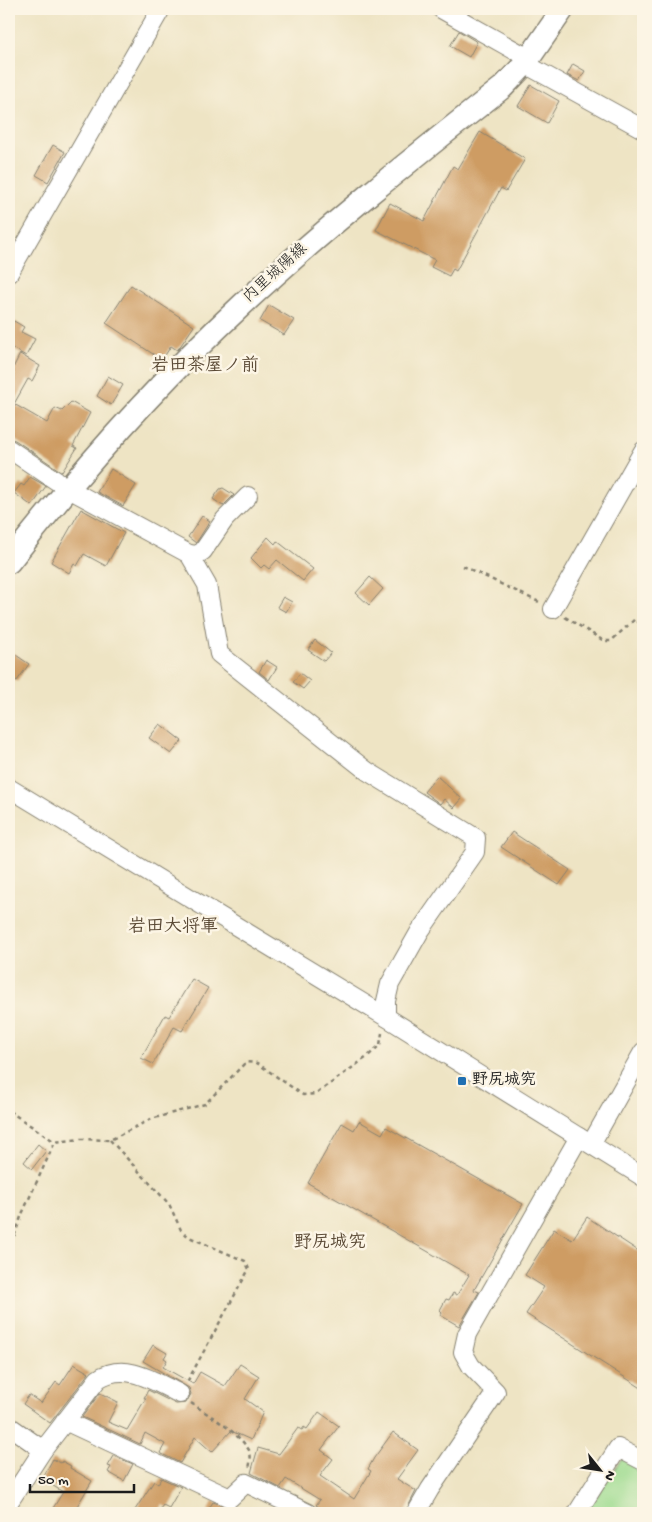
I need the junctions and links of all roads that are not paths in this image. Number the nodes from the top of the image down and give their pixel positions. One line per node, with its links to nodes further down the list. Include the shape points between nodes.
1 (161, 9): 6 (street)
2 (441, 9): 4 (street)
3 (563, 9): 4 (main road, 内里城陽線)
4 (528, 62): 5 (street); 9 (main road, 内里城陽線, via 503,86 355,204 241,305 139,407)
5 (643, 129)
6 (9, 273)
7 (9, 449): 9 (street)
8 (643, 452): 13 (street)
9 (67, 488): 11 (street); 12 (main road, 内里城陽線)
10 (248, 496): 11 (street, via 225,519 203,551 197,555)
11 (190, 554): 15 (street, via 207,585 219,654 367,771 476,838 475,852 420,931 390,984)
12 (9, 562)
13 (554, 609)
14 (9, 788): 15 (street)
15 (386, 1017): 17 (street)
16 (643, 1052): 17 (street)
17 (585, 1140): 18 (street); 26 (street, via 467,1334 463,1352 471,1366 496,1392)
18 (643, 1177)
19 (180, 1394): 20 (street, via 142,1374 107,1373 98,1379)
20 (65, 1421): 22 (street); 25 (street, via 230,1498 246,1483)
21 (9, 1426): 22 (street)
22 (43, 1450): 24 (street)
23 (643, 1461): 27 (street, via 618,1448)
24 (9, 1502)
25 (308, 1513)
26 (416, 1513)
27 (577, 1513)

